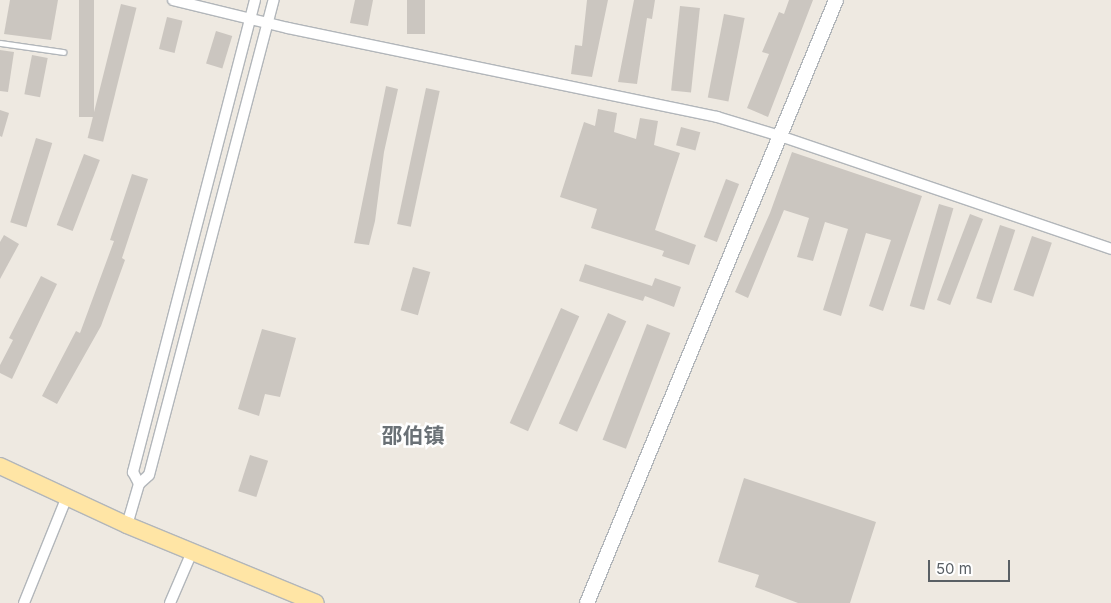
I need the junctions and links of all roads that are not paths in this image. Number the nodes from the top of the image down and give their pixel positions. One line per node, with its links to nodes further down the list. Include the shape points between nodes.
1 (174, 0): 5 (street)
2 (255, 0): 5 (street)
3 (274, 0): 6 (street)
4 (836, 0): 9 (main road)
5 (250, 18): 6 (street); 12 (street, via 133,472)
6 (268, 23): 9 (street, via 717,118); 12 (street, via 149,475)
7 (0, 43): 8 (lane)
8 (63, 52)
9 (780, 136): 10 (street); 19 (main road)
10 (1111, 249)
11 (0, 466): 13 (main road)
12 (139, 484): 14 (street)
13 (66, 499): 14 (main road); 16 (street)
14 (127, 526): 15 (main road)
15 (192, 552): 17 (street); 18 (main road)
16 (24, 603)
17 (170, 603)
18 (316, 603)
19 (587, 603)

